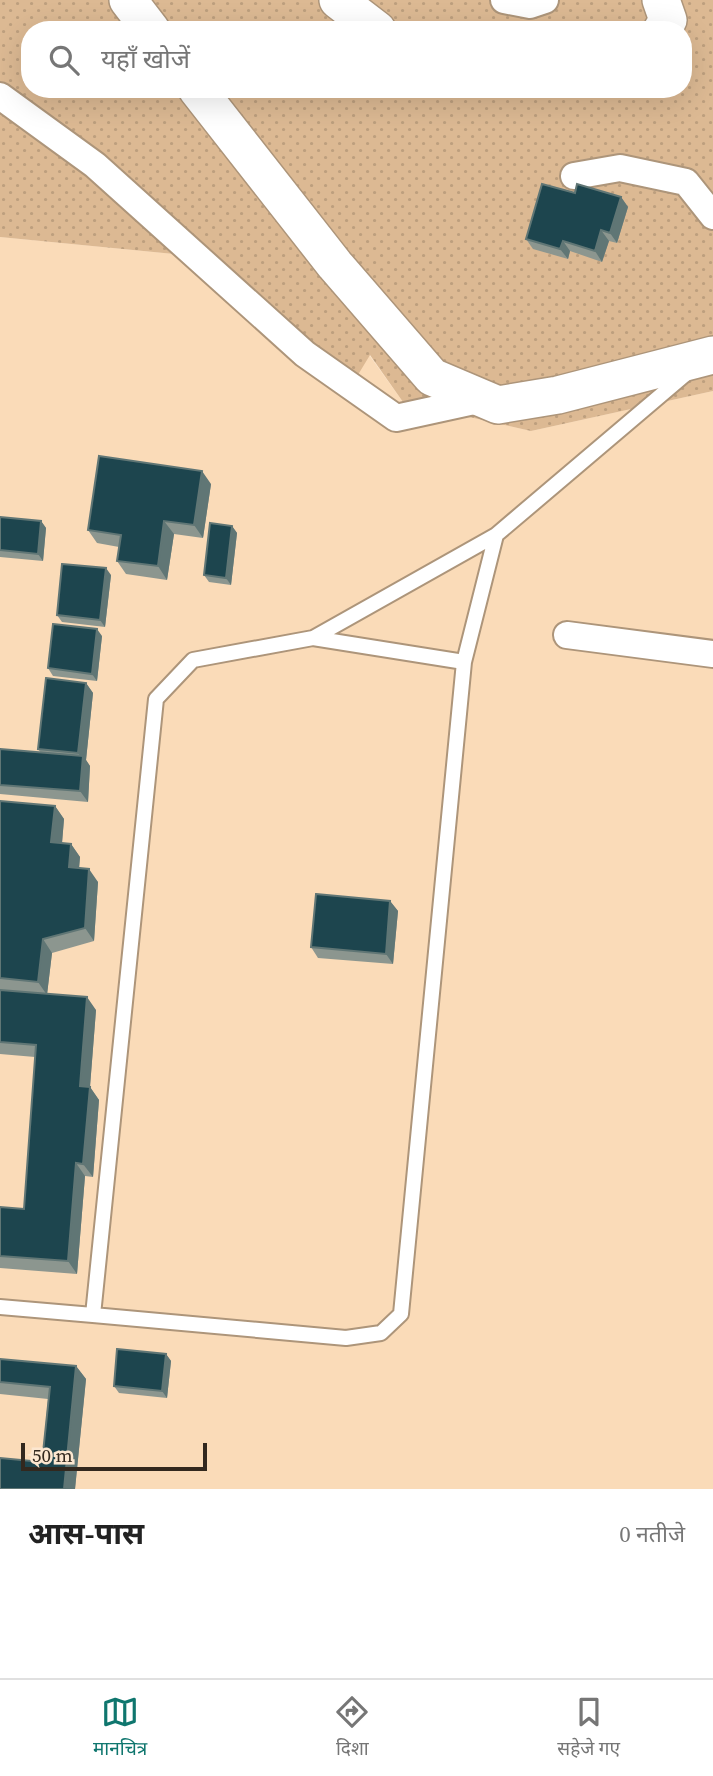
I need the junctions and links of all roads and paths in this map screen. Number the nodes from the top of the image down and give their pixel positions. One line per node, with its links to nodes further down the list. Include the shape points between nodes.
1 (128, 0): 6 (street)
2 (338, 0): 7 (street)
3 (504, 0): 4 (street, via 530,5)
4 (545, 0)
5 (661, 0): 8 (street)
6 (144, 21)
7 (365, 21)
8 (667, 21)
9 (0, 96): 14 (street, via 95,165 305,354 396,418)
10 (204, 98): 14 (street, via 335,265 432,377)
11 (574, 176): 12 (street, via 620,168 686,182)
12 (713, 216)
13 (708, 357): 14 (street, via 534,399 498,405); 15 (lane)
14 (482, 399)
15 (496, 535): 17 (lane); 19 (lane)
16 (567, 635): 18 (street)
17 (313, 638): 19 (lane); 21 (lane, via 192,660 156,699)
18 (713, 654)
19 (464, 662): 21 (lane, via 401,1314 382,1333 346,1338)
20 (0, 1307): 21 (lane)
21 (93, 1315)

